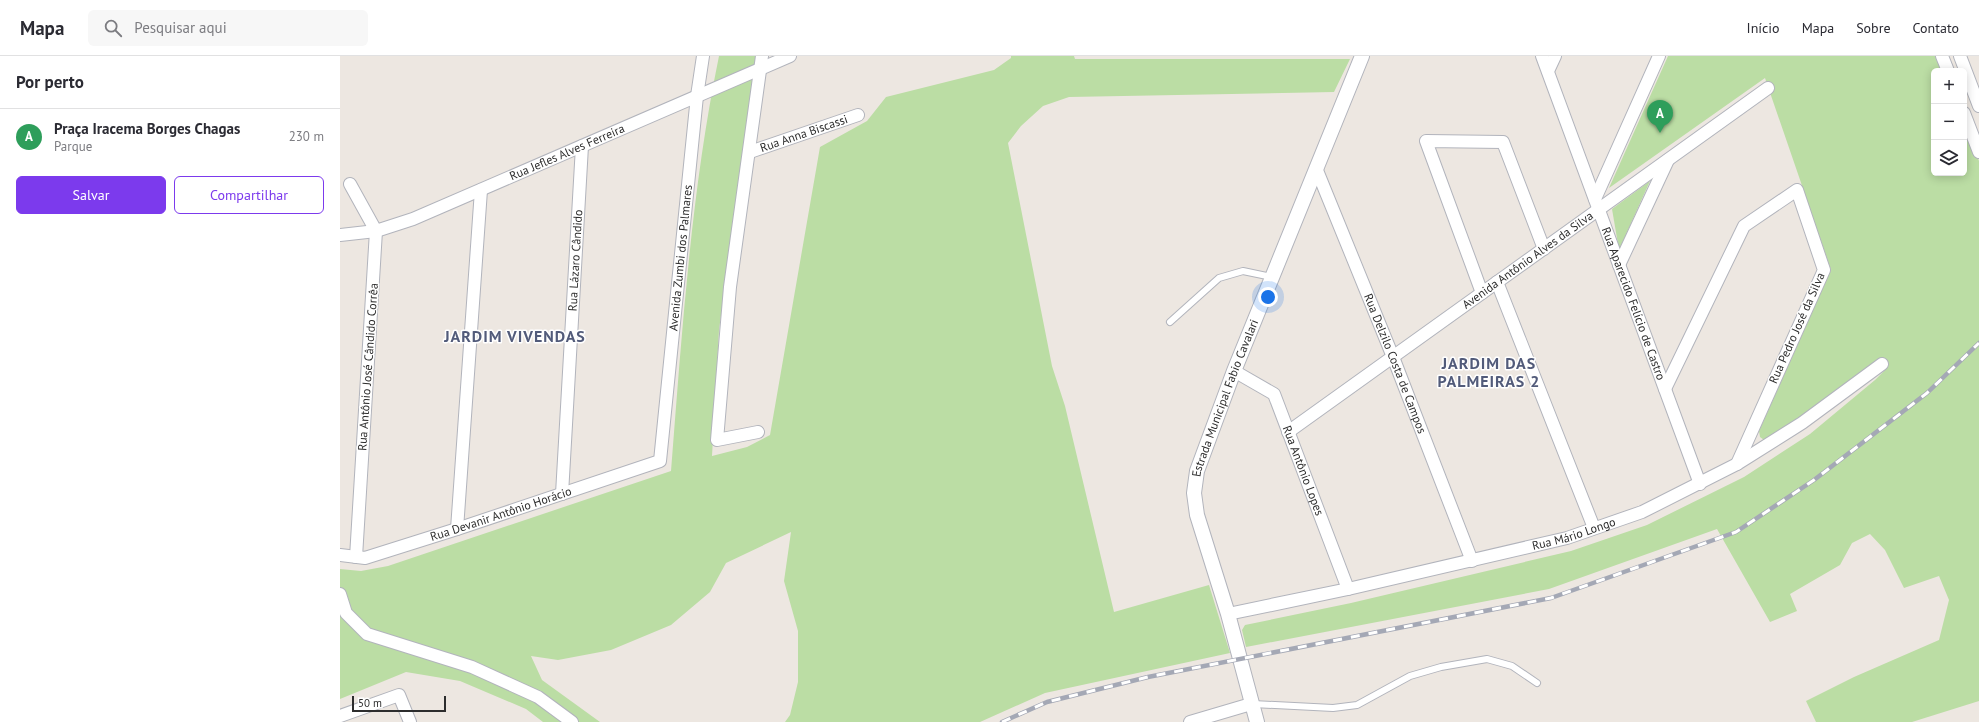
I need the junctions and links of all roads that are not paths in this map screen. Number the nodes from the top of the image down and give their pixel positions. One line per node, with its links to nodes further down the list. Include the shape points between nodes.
1 (703, 56): 14 (street, Avenida Zumbi dos Palmares)
2 (762, 56): 11 (street)
3 (790, 56): 11 (street, Rua Jefles Alves Ferreira)
4 (1362, 56): 22 (street, Estrada Municipal Fabio Cavalari)
5 (1542, 56): 12 (street, Rua Aparecido Felício de Castro)
6 (1555, 56): 12 (street)
7 (1659, 56): 25 (street)
8 (1942, 56): 10 (street)
9 (1960, 56): 15 (street)
10 (1947, 68)
11 (760, 69): 14 (street, Rua Jefles Alves Ferreira); 19 (street)
12 (1548, 71): 25 (street, Rua Aparecido Felício de Castro)
13 (1768, 88): 21 (street, Avenida Antônio Alves da Silva)
14 (697, 96): 18 (street, Rua Jefles Alves Ferreira); 40 (street, Avenida Zumbi dos Palmares)
15 (1979, 106)
16 (858, 114): 19 (street, Rua Anna Biscassi)
17 (1967, 121): 20 (street)
18 (582, 146): 24 (street, Rua Jefles Alves Ferreira); 43 (street, Rua Lázaro Cândido)
19 (750, 152): 38 (street, via 730,287 717,440)
20 (1979, 152)
21 (1669, 159): 25 (street, Avenida Antônio Alves da Silva); 29 (street)
22 (1316, 168): 30 (street, Estrada Municipal Fabio Cavalari); 34 (street, Rua Delzilo Costa de Campos)
23 (350, 184): 26 (street)
24 (481, 190): 26 (street, Rua Jefles Alves Ferreira, via 413,219); 45 (street)
25 (1597, 204): 28 (street, Avenida Antônio Alves da Silva); 29 (street, Rua Aparecido Felício de Castro)
26 (376, 231): 27 (street, Rua Jefles Alves Ferreira); 47 (street, Rua Antônio José Cândido Corrêa)
27 (340, 235)
28 (1544, 248): 31 (street, Avenida Antônio Alves da Silva); 32 (street, via 1503,142 1426,141)
29 (1619, 265): 37 (street, Rua Aparecido Felício de Castro)
30 (1272, 277): 33 (lane, via 1243,271 1219,278); 36 (street, Estrada Municipal Fabio Cavalari)
31 (1497, 282): 32 (street, Avenida Antônio Alves da Silva); 44 (street)
32 (1482, 293): 34 (street, Avenida Antônio Alves da Silva)
33 (1170, 322)
34 (1393, 357): 39 (street, Avenida Antônio Alves da Silva); 48 (street, Rua Delzilo Costa de Campos)
35 (1882, 364): 41 (street, Rua Mário Longo, via 1802,423)
36 (1234, 371): 39 (street, Rua Antônio Lopes, via 1274,394); 51 (street, Estrada Municipal Fabio Cavalari, via 1197,471 1194,493 1197,515)
37 (1665, 389): 41 (street, Rua Pedro José da Silva, via 1744,226 1796,190 1824,270); 42 (street, Rua Aparecido Felício de Castro)
38 (758, 432)
39 (1288, 432): 49 (street, Rua Antônio Lopes)
40 (660, 461): 43 (street, Rua Devanir Antônio Horácio)
41 (1737, 464): 42 (street, Rua Mário Longo)
42 (1700, 484): 44 (street, Rua Mário Longo, via 1642,512)
43 (562, 494): 45 (street, Rua Devanir Antônio Horácio)
44 (1594, 528): 48 (street, Rua Mário Longo, via 1567,538)
45 (457, 529): 47 (street, Rua Devanir Antônio Horácio, via 365,558)
46 (340, 555): 47 (street, Rua Devanir Antônio Horácio)
47 (356, 557)
48 (1472, 561): 49 (street, Rua Mário Longo)
49 (1348, 589): 51 (street, Rua Mário Longo)
50 (340, 594): 56 (street, via 346,613 367,634 472,667 538,697)
51 (1228, 614): 53 (street, Estrada Municipal Fabio Cavalari)
52 (1537, 683): 53 (lane, via 1512,666 1487,659 1441,667 1410,676 1357,705 1333,708)
53 (1251, 704): 57 (street); 58 (street, Estrada Municipal Fabio Cavalari)
54 (340, 716): 55 (street, via 400,695)
55 (410, 722)
56 (572, 722)
57 (1190, 722)
58 (1257, 722)

